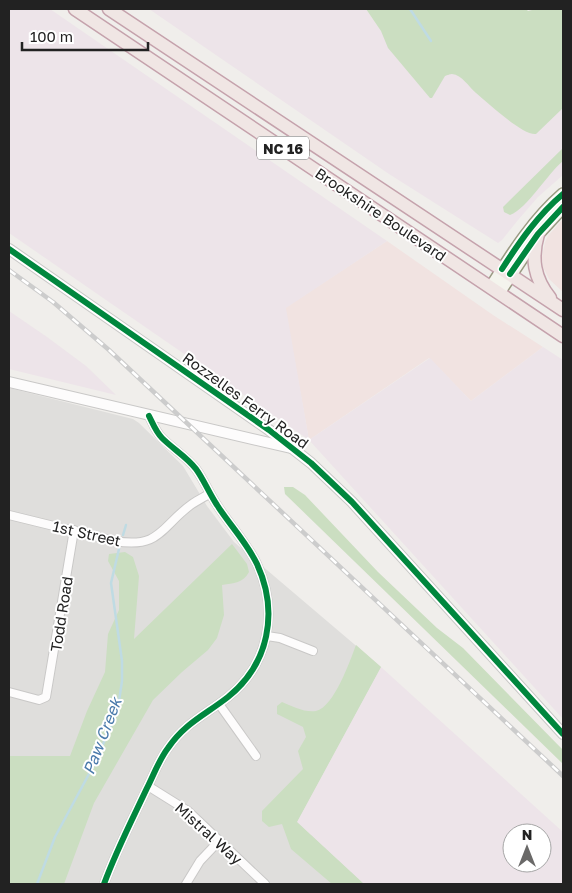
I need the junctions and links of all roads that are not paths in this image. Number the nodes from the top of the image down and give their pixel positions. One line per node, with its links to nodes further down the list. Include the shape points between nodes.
1 (75, 9): 8 (highway, Brookshire Boulevard / NC 16)
2 (109, 9): 7 (highway, Brookshire Boulevard / NC 16)
3 (563, 194): 7 (main road, via 527,232)
4 (563, 207): 5 (main road)
5 (538, 234): 7 (main road); 9 (highway, via 534,252 536,274 541,286)
6 (9, 249): 13 (street, Rozzelles Ferry Road)
7 (506, 272): 8 (main road); 9 (highway, Brookshire Boulevard / NC 16)
8 (495, 290): 10 (highway, Brookshire Boulevard / NC 16)
9 (560, 308)
10 (563, 336)
11 (9, 382): 12 (street)
12 (149, 416): 13 (street); 14 (street, via 162,438 195,467)
13 (294, 449): 21 (street, Rozzelles Ferry Road, via 352,502)
14 (210, 494): 16 (street, 1st Street, via 192,503 167,529 144,542 123,542); 17 (street, via 262,576 268,605)
15 (9, 515): 16 (street, 1st Street)
16 (74, 530): 19 (street, Todd Road, via 46,697 39,700)
17 (267, 636): 18 (street); 20 (street, via 250,674)
18 (313, 651)
19 (9, 692)
20 (219, 704): 22 (street); 23 (street, via 176,736)
21 (563, 734)
22 (256, 756)
23 (148, 786): 24 (street, Mistral Way, via 188,811); 25 (street)
24 (219, 841): 26 (street, via 200,861); 27 (street, Mistral Way)
25 (104, 884)
26 (186, 884)
27 (266, 884)

